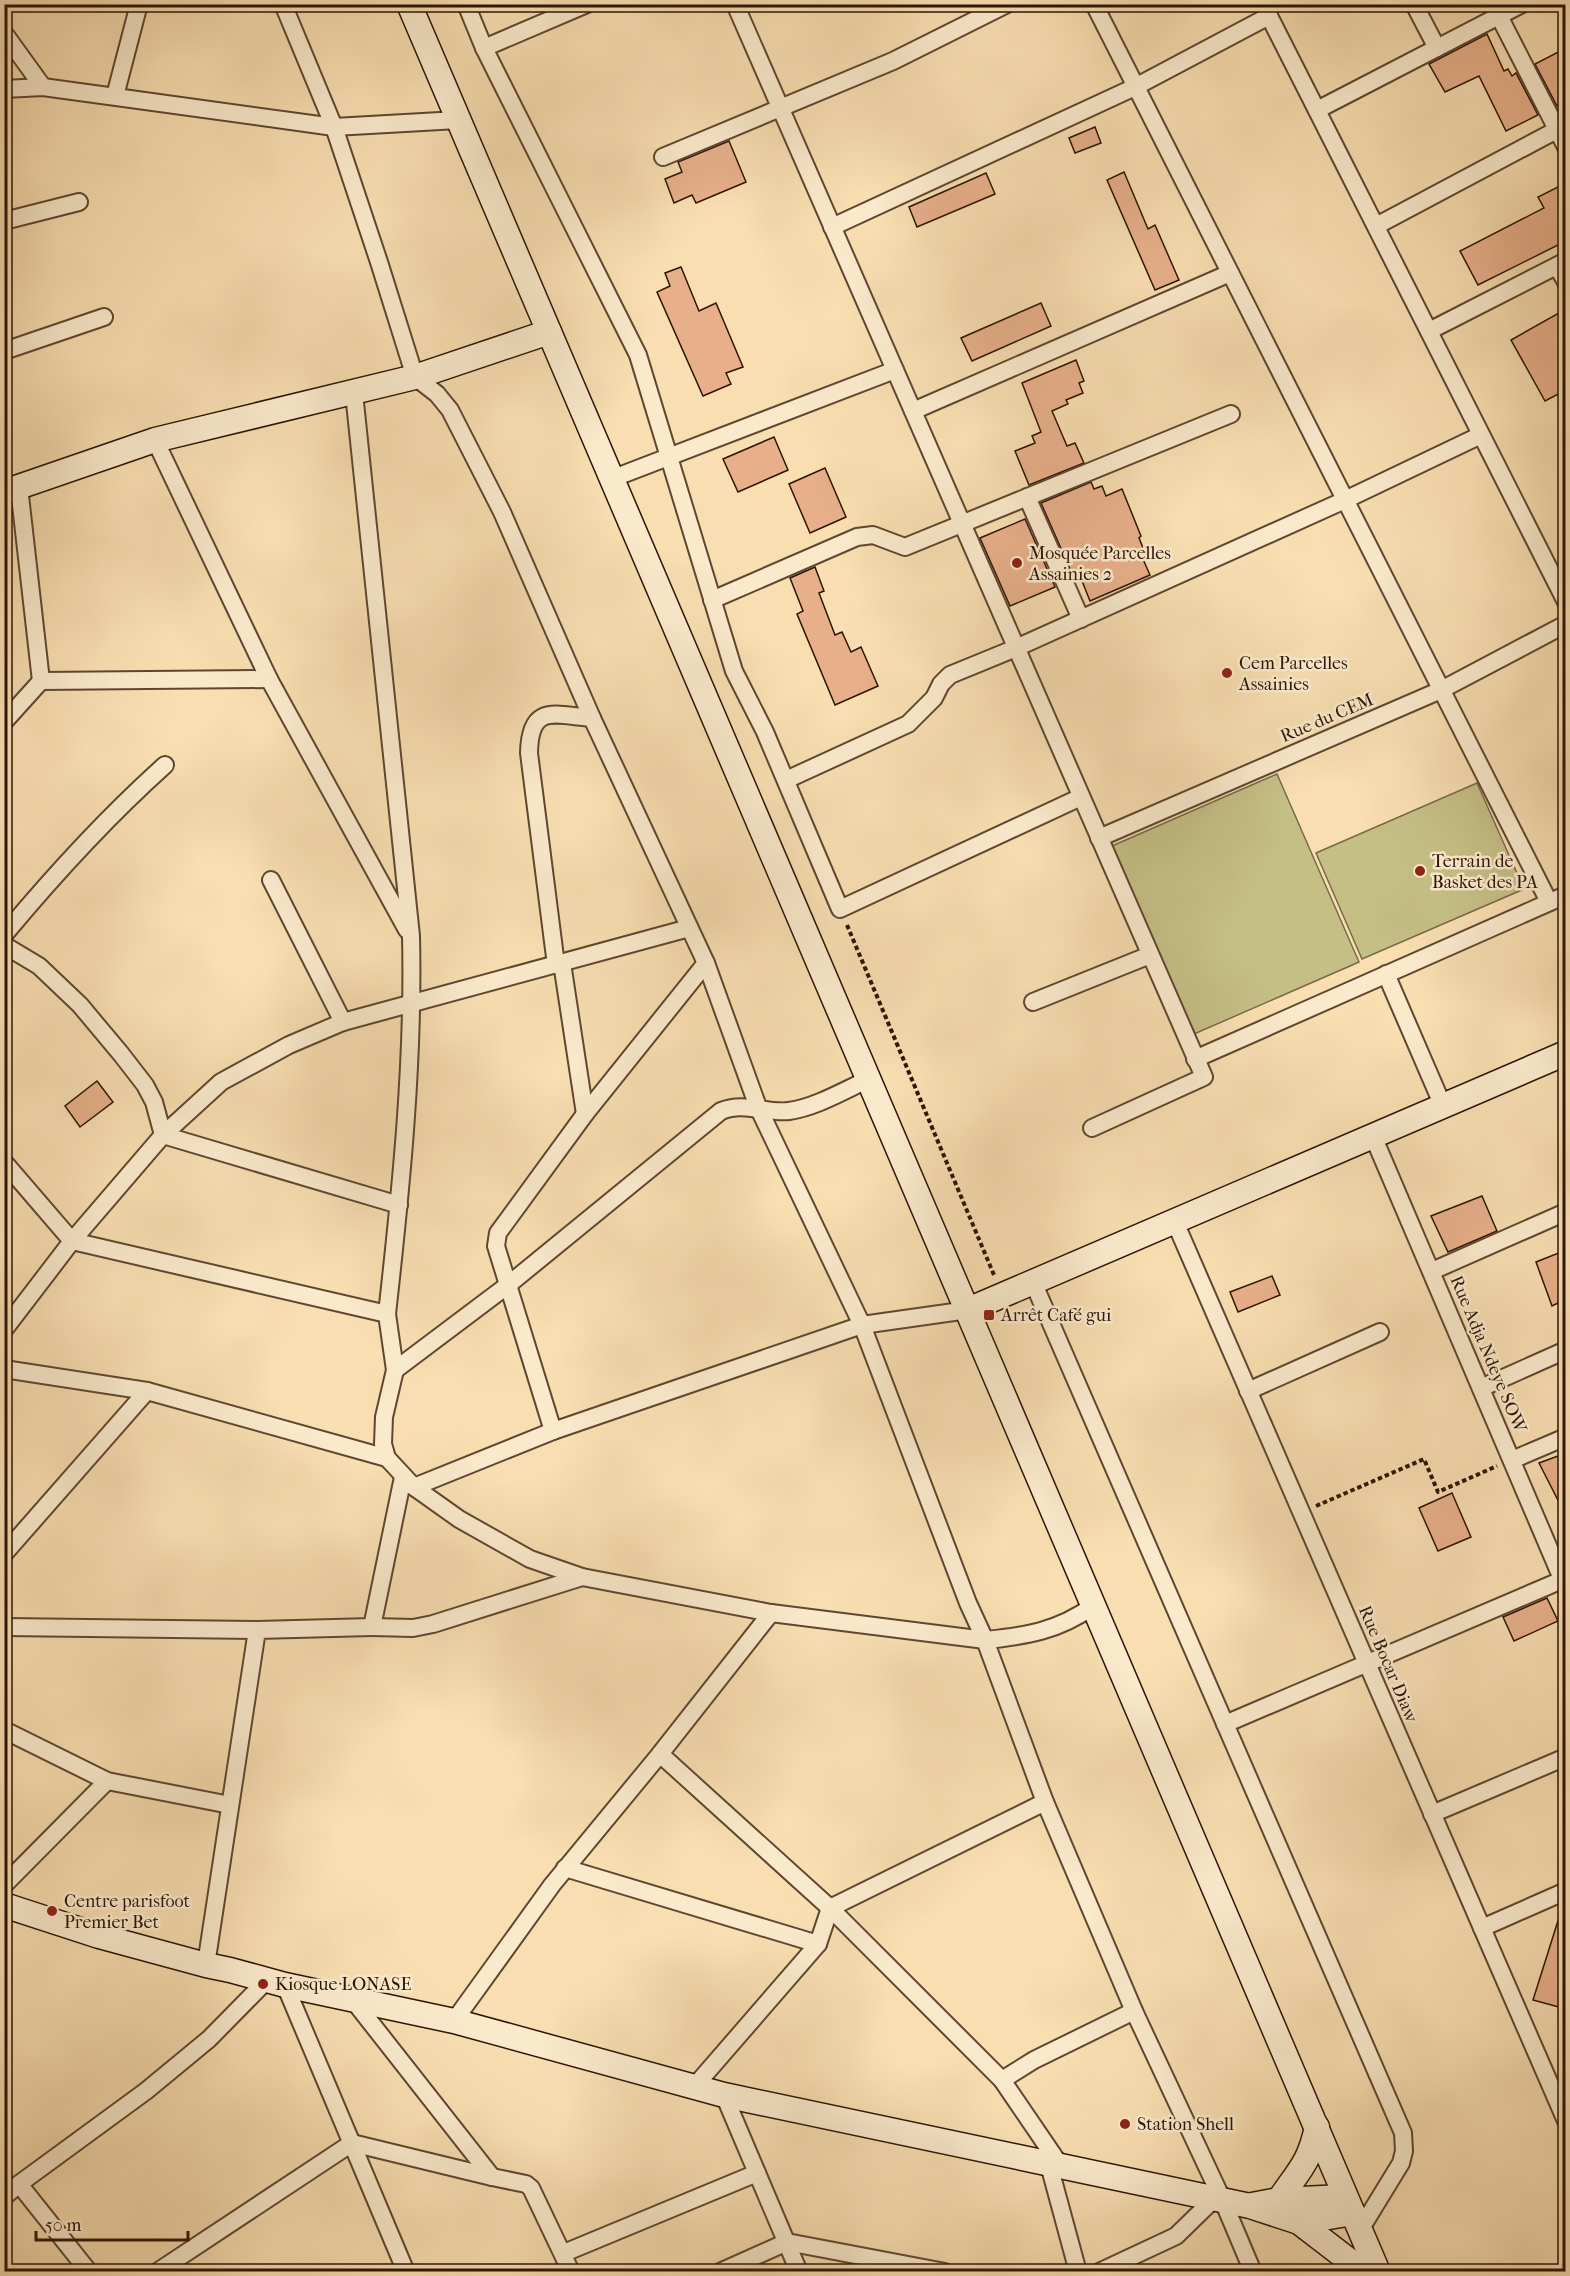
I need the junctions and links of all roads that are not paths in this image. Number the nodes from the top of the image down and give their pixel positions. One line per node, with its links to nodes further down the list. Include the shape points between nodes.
1 (139, 4): 19 (street)
2 (283, 4): 23 (street)
3 (409, 4): 22 (street)
4 (466, 4): 14 (street)
5 (587, 4): 14 (street)
6 (735, 4): 20 (street)
7 (1007, 4): 20 (street, via 893,61)
8 (1094, 4): 17 (street)
9 (1414, 4): 15 (street)
10 (1522, 4): 12 (street)
11 (1266, 10): 17 (street); 21 (street)
12 (1499, 16): 15 (street); 24 (street)
13 (4, 33): 16 (street)
14 (484, 48): 45 (street, via 638,355)
15 (1437, 48): 21 (street)
16 (43, 87): 18 (street); 19 (street)
17 (1135, 87): 30 (street); 32 (street)
18 (4, 89)
19 (115, 96): 23 (street)
20 (781, 108): 26 (street); 30 (street)
21 (1317, 110): 29 (street)
22 (458, 120): 23 (street); 36 (street)
23 (334, 127): 39 (street)
24 (1561, 128): 25 (street); 29 (street)
25 (1566, 147)
26 (663, 157)
27 (79, 202): 28 (street)
28 (4, 221)
29 (1376, 226): 35 (street)
30 (832, 227): 38 (street)
31 (1561, 263): 33 (street); 35 (street)
32 (1230, 273): 41 (street); 49 (street)
33 (1566, 282)
34 (104, 317): 37 (street)
35 (1429, 331): 43 (street)
36 (549, 332): 39 (street); 46 (street)
37 (4, 351)
38 (895, 370): 41 (street); 45 (street)
39 (415, 377): 40 (street); 59 (street, via 450,410 472,449)
40 (354, 393): 44 (street); 70 (street)
41 (913, 411): 50 (street)
42 (1231, 414): 48 (street)
43 (1481, 435): 49 (street); 52 (street)
44 (155, 440): 47 (street); 56 (street)
45 (670, 457): 46 (street); 51 (street)
46 (611, 480): 81 (street)
47 (12, 490): 57 (street)
48 (1027, 497): 50 (street); 53 (street)
49 (1345, 500): 53 (street); 58 (street)
50 (962, 524): 51 (street, via 905,547 873,536 856,537); 55 (street)
51 (712, 600): 62 (street, via 735,671)
52 (1566, 602)
53 (1081, 619): 55 (street)
54 (1566, 624): 58 (street, Rue du CEM)
55 (1016, 648): 62 (street, via 950,675 908,724); 63 (street)
56 (269, 679): 57 (street); 70 (street)
57 (41, 681): 60 (street)
58 (1441, 690): 64 (street, Rue du CEM); 67 (street)
59 (592, 718): 68 (street); 74 (street, via 547,715 535,723 530,734 529,753)
60 (4, 722)
61 (165, 765): 69 (street, via 111,813)
62 (786, 780): 63 (street, via 840,909)
63 (1081, 797): 64 (street)
64 (1099, 838): 72 (street)
65 (271, 880): 78 (street)
66 (1566, 895): 67 (street)
67 (1549, 902): 75 (street)
68 (689, 928): 73 (street); 74 (street)
69 (4, 935)
70 (411, 936): 77 (street)
71 (4, 945): 86 (street, via 39,966 80,1005 122,1054 154,1102)
72 (1150, 955): 76 (street); 80 (street)
73 (706, 963): 83 (street); 84 (street)
74 (559, 964): 77 (street); 84 (street)
75 (1386, 974): 80 (street); 82 (street)
76 (1033, 1002)
77 (413, 1003): 78 (street); 89 (street)
78 (343, 1022): 86 (street, via 288,1045 221,1082)
79 (1566, 1053): 82 (street)
80 (1195, 1059): 85 (street, via 1203,1077)
81 (867, 1080): 83 (street, via 803,1108 774,1112); 96 (street)
82 (1443, 1106): 87 (street)
83 (758, 1107): 95 (street, via 729,1107 721,1111); 98 (street)
84 (585, 1114): 95 (street, via 498,1233 496,1246)
85 (1092, 1128)
86 (164, 1135): 89 (street); 92 (street)
87 (1373, 1136): 91 (street); 93 (street, Rue Adja Ndeye SOW)
88 (4, 1162): 92 (street)
89 (399, 1205): 97 (street)
90 (1566, 1212): 93 (street)
91 (1175, 1222): 94 (street); 105 (street, Rue Bocar Diaw)
92 (72, 1241): 97 (street); 99 (street)
93 (1432, 1271): 104 (street, Rue Adja Ndeye SOW)
94 (1033, 1282): 96 (street); 122 (street)
95 (508, 1285): 103 (street); 107 (street)
96 (968, 1310): 98 (street); 115 (street)
97 (387, 1314): 103 (street)
98 (862, 1325): 107 (street); 120 (street)
99 (4, 1330)
100 (1380, 1332): 105 (street)
101 (1566, 1350): 104 (street)
102 (4, 1369): 106 (street)
103 (395, 1370): 109 (street, via 384,1417)
104 (1481, 1388): 110 (street, Rue Adja Ndeye SOW)
105 (1248, 1390): 121 (street, Rue Bocar Diaw)
106 (147, 1391): 109 (street); 112 (street)
107 (553, 1431): 111 (street)
108 (1566, 1437): 110 (street)
109 (387, 1458): 111 (street)
110 (1512, 1460): 114 (street, Rue Adja Ndeye SOW)
111 (408, 1482): 113 (street, via 459,1519 530,1559); 118 (street)
112 (4, 1554)
113 (582, 1577): 116 (street); 118 (street, via 432,1624)
114 (1564, 1584): 121 (street)
115 (1093, 1606): 120 (street, via 1040,1633); 146 (street)
116 (771, 1613): 120 (street); 124 (street)
117 (4, 1628): 119 (street)
118 (372, 1628): 119 (street)
119 (257, 1630): 128 (street)
120 (985, 1640): 127 (street)
121 (1367, 1664): 122 (street); 129 (street, Rue Bocar Diaw)
122 (1225, 1725): 156 (street, via 1403,2133 1401,2163)
123 (4, 1730): 126 (street)
124 (660, 1754): 130 (street); 134 (street)
125 (1566, 1757): 129 (street)
126 (107, 1781): 128 (street); 131 (street)
127 (1045, 1802): 134 (street); 140 (street)
128 (230, 1805): 137 (street)
129 (1432, 1814): 135 (street, Rue Bocar Diaw)
130 (565, 1868): 136 (street); 141 (street)
131 (4, 1885)
132 (1566, 1891): 135 (street)
133 (4, 1905): 137 (street)
134 (830, 1908): 136 (street); 142 (street)
135 (1482, 1928): 145 (street, Rue Bocar Diaw)
136 (818, 1944): 143 (street)
137 (206, 1965): 138 (street)
138 (276, 1982): 139 (street); 147 (street); 151 (street, via 146,2091)
139 (353, 2000): 141 (street); 150 (street)
140 (1134, 2011): 142 (street); 153 (street)
141 (454, 2021): 143 (street)
142 (1002, 2080): 148 (street)
143 (694, 2087): 144 (street)
144 (724, 2095): 148 (street); 149 (street)
145 (1566, 2121)
146 (1317, 2127): 154 (street, via 1305,2165); 156 (street)
147 (352, 2143): 150 (street); 161 (street); 162 (street)
148 (1056, 2166): 153 (street); 167 (street)
149 (757, 2173): 158 (street); 159 (street)
150 (492, 2177): 159 (street, via 531,2188)
151 (19, 2184): 152 (street); 160 (street)
152 (4, 2197)
153 (1219, 2200): 155 (street); 168 (street, via 1176,2236); 169 (street)
154 (1279, 2200): 155 (street); 156 (street)
155 (1250, 2206): 157 (street)
156 (1353, 2213): 157 (street); 171 (street)
157 (1299, 2222): 170 (street)
158 (787, 2242): 164 (street); 165 (street); 166 (street)
159 (564, 2253): 163 (street)
160 (88, 2271)
161 (157, 2271)
162 (406, 2271)
163 (571, 2271)
164 (720, 2271)
165 (799, 2271)
166 (945, 2271)
167 (1078, 2271)
168 (1099, 2271)
169 (1252, 2271)
170 (1364, 2271)
171 (1378, 2271)

